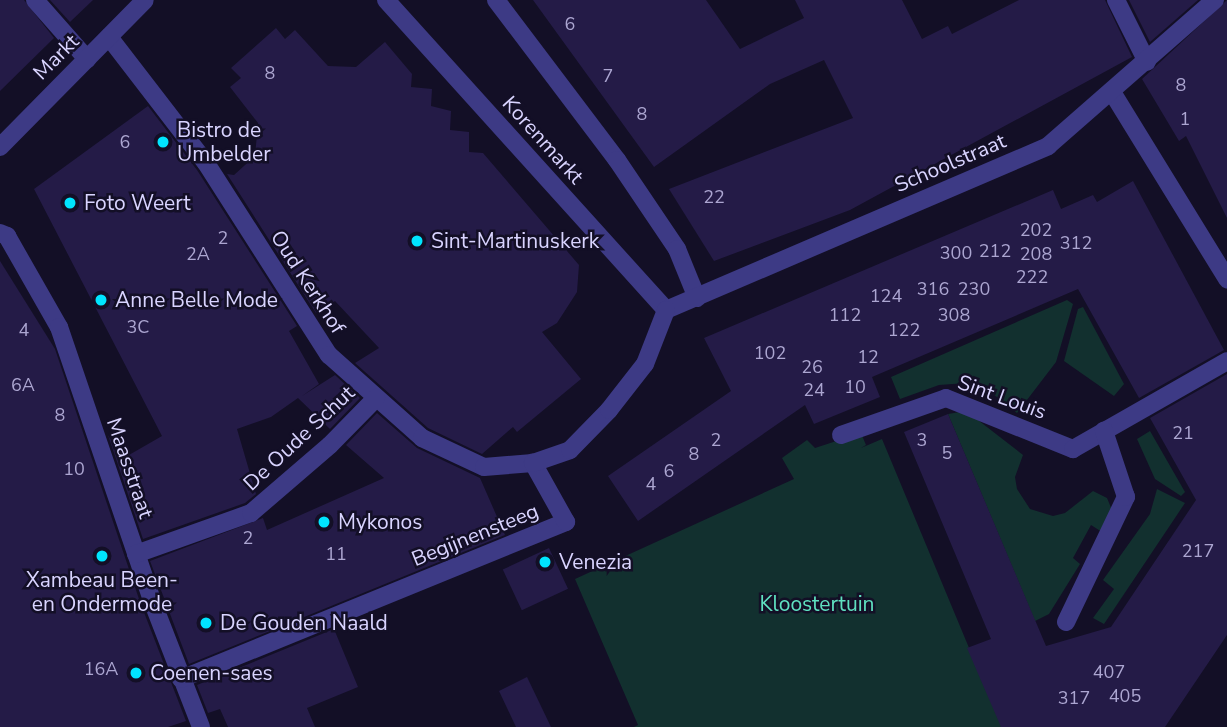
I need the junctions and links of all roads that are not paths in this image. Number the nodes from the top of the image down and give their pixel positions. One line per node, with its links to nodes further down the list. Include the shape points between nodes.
1 (35, 0): 8 (street)
2 (145, 0): 7 (street, Markt)
3 (386, 0): 15 (street, Korenmarkt)
4 (496, 0): 14 (street, Korenmarkt, via 617,160 677,249)
5 (1116, 0): 9 (street)
6 (1215, 0): 9 (street, Schoolstraat)
7 (109, 37): 8 (street, Markt); 17 (street, Oud Kerkhof, via 206,163 329,355)
8 (87, 59): 11 (street, Markt)
9 (1147, 62): 10 (street, Schoolstraat)
10 (1112, 92): 13 (street); 14 (street, Schoolstraat, via 1048,146)
11 (0, 147)
12 (0, 233): 21 (street, Maasstraat, via 7,236 60,327)
13 (1227, 279)
14 (697, 298): 15 (street, Schoolstraat)
15 (666, 310): 20 (street, via 645,364 610,410 570,450)
16 (1227, 361): 18 (street, Sint Louis)
17 (376, 398): 20 (street, Oud Kerkhof, via 422,438 484,467); 21 (street, De Oude Schut, via 251,513)
18 (1104, 431): 19 (street, Sint Louis, via 1073,449 946,398); 22 (street, via 1126,497)
19 (841, 435)
20 (533, 463): 23 (street, Begijnensteeg, via 566,522)
21 (135, 554): 23 (street, Maasstraat)
22 (1066, 622)
23 (181, 679): 24 (street, Maasstraat)
24 (195, 725)

